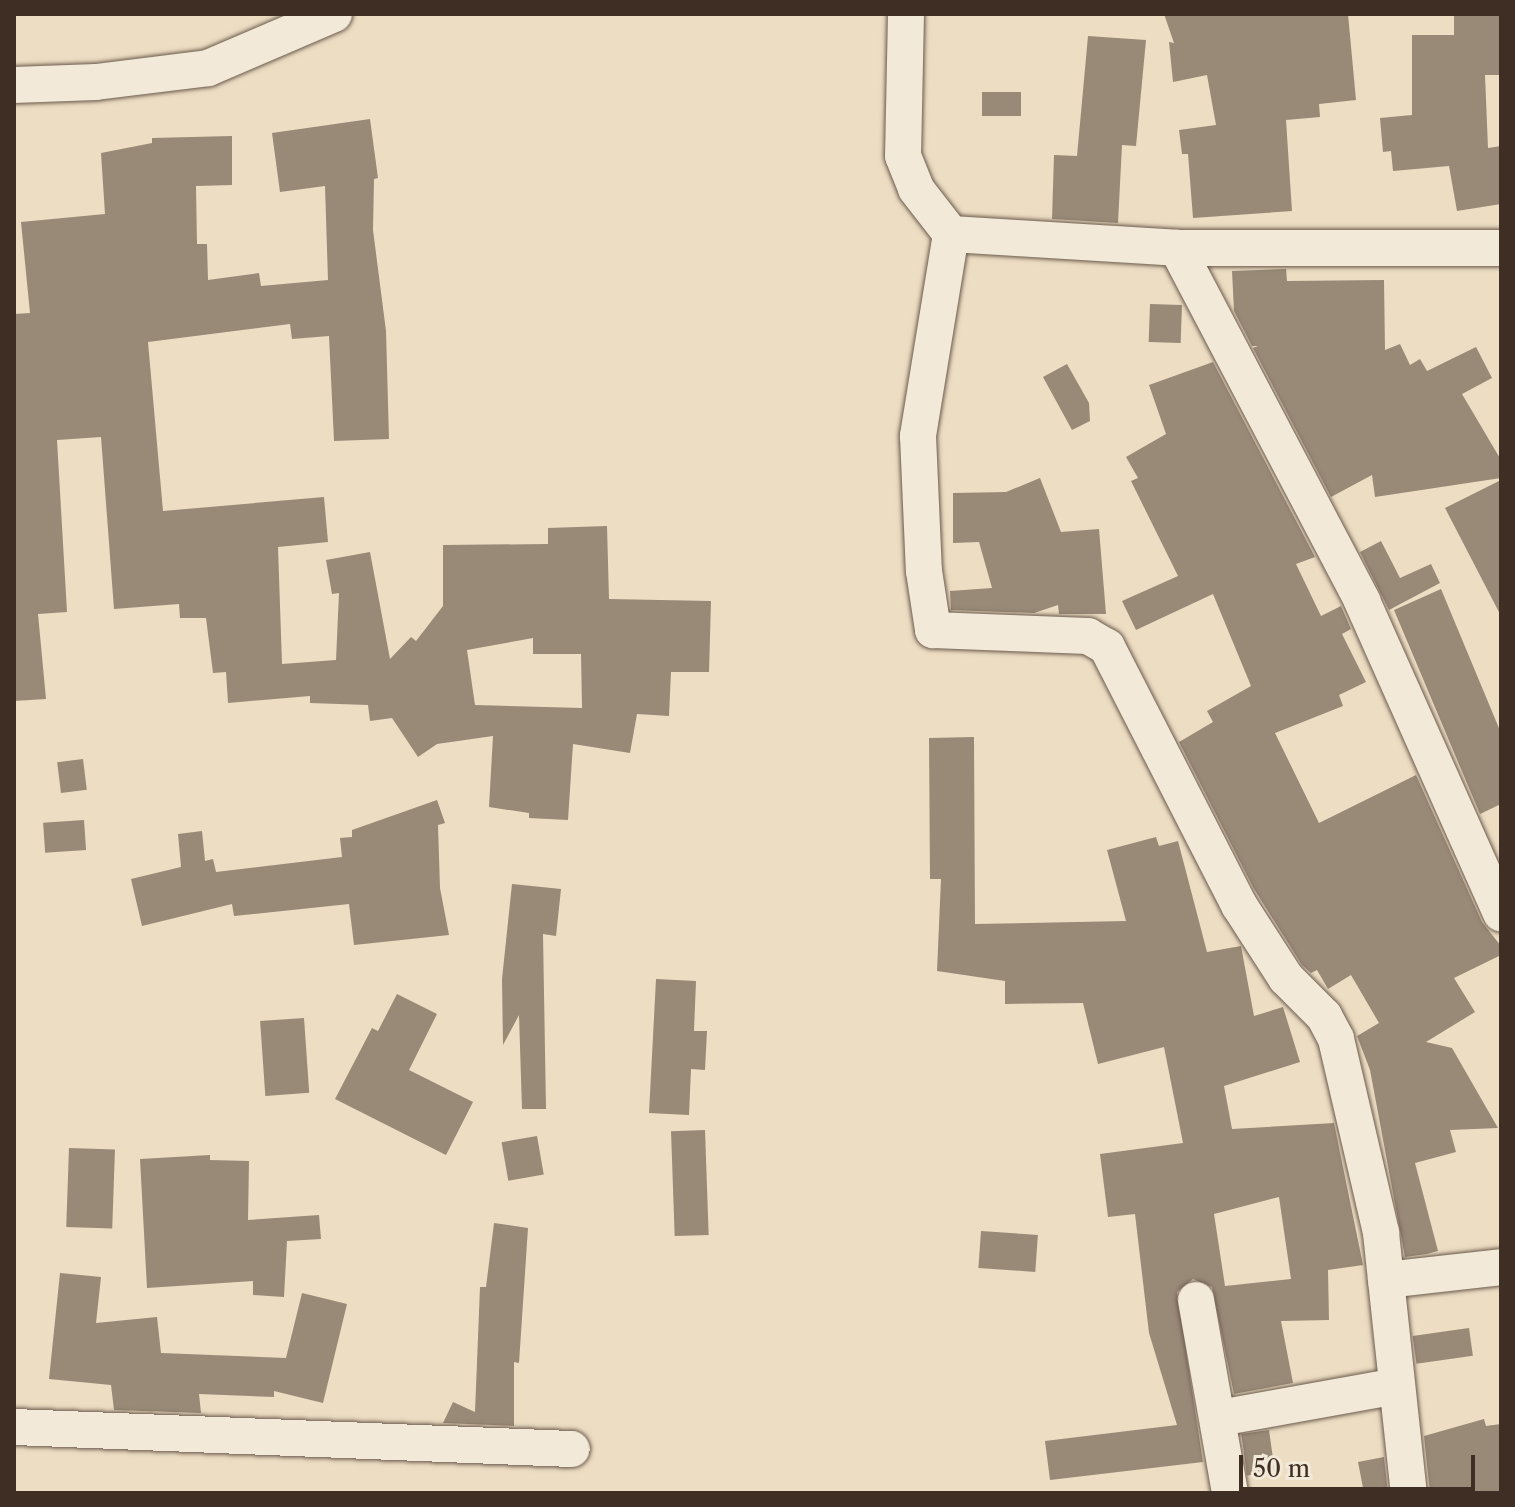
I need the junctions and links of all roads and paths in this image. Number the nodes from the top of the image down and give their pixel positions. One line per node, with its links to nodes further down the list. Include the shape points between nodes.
1 (334, 14): 3 (street, via 208,68 96,82)
2 (906, 14): 4 (street, via 903,156 916,189)
3 (14, 85)
4 (951, 234): 5 (street); 9 (street, via 918,436 924,571 933,630 1088,636 1107,647 1239,905 1286,978 1324,1016 1336,1039 1381,1233)
5 (1177, 248): 6 (street); 7 (street, via 1362,601)
6 (1501, 248)
7 (1501, 913)
8 (1501, 1267): 9 (street)
9 (1386, 1280): 11 (street)
10 (1196, 1300): 12 (street)
11 (1396, 1386): 12 (street); 16 (street)
12 (1219, 1418): 15 (street)
13 (14, 1427): 14 (street)
14 (572, 1449)
15 (1230, 1493)
16 (1409, 1493)

